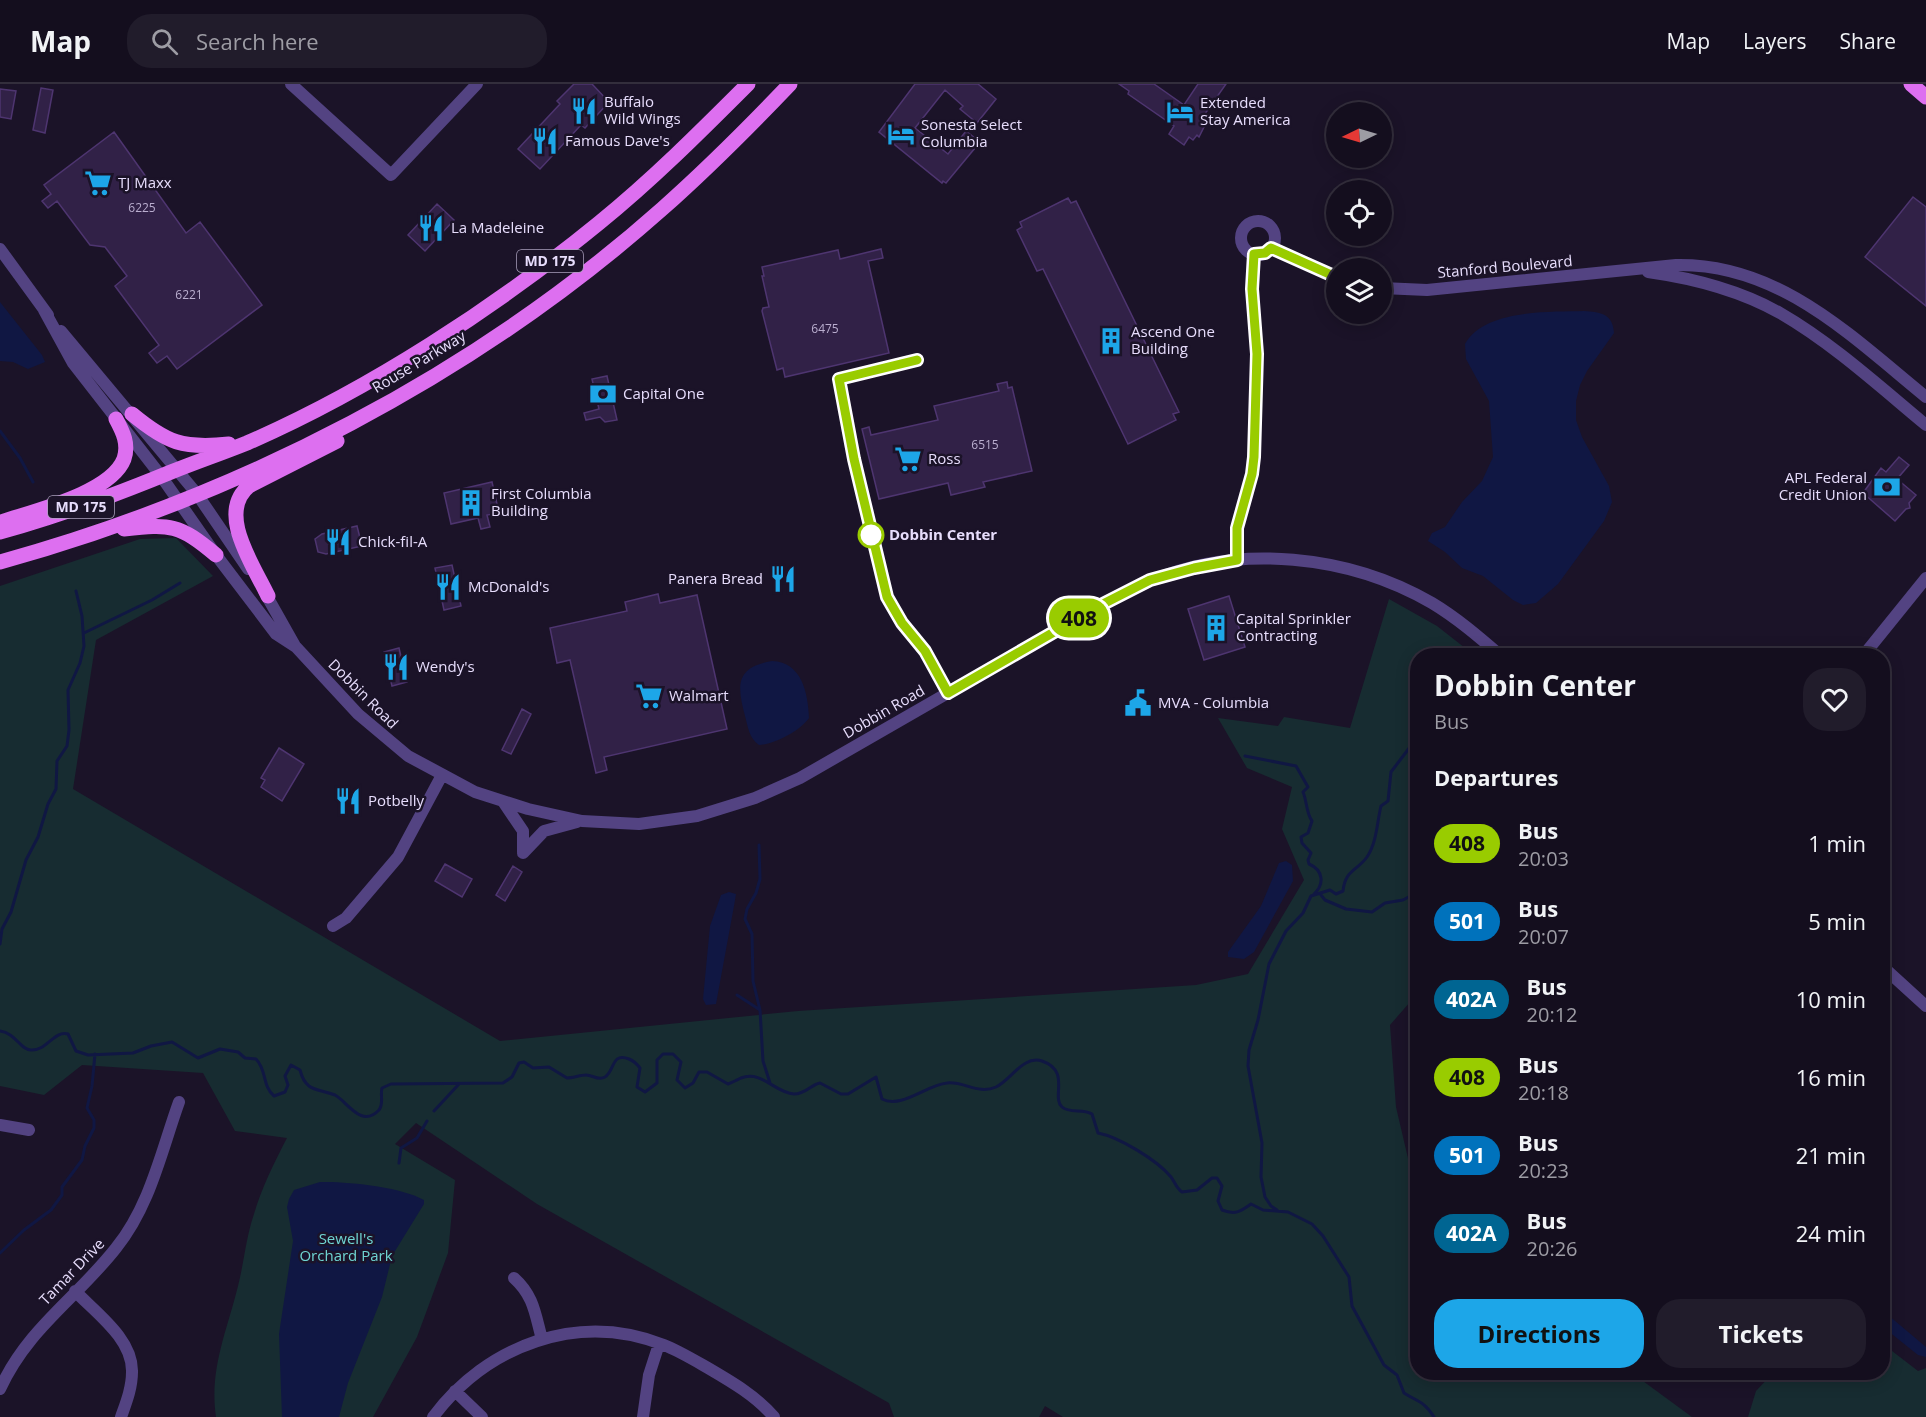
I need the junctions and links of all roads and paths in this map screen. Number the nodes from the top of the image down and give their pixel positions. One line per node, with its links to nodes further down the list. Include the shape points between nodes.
1 (291, 84): 2 (street, via 391,175)
2 (477, 84)
3 (748, 84): 19 (main road, Rouse Parkway / MD 175, via 641,188 527,278 383,372)
4 (790, 84): 14 (main road, Rouse Parkway / MD 175, via 662,209)
5 (1911, 84): 6 (main road)
6 (1926, 97)
7 (1271, 248): 9 (street); 9 (street, via 1275,237 1269,225 1249,223 1243,229 1241,242); 11 (street)
8 (0, 249): 13 (street, Dobbin Road)
9 (1254, 254): 28 (street, via 1254,457 1237,528)
10 (1632, 270): 12 (street, Stanford Boulevard, via 1436,289); 15 (street, Stanford Boulevard, via 1699,265 1761,280 1813,307); 18 (street, Stanford Boulevard, via 1728,291 1777,311 1838,353)
11 (1326, 273)
12 (1392, 288)
13 (44, 310): 16 (street, Dobbin Road); 17 (street, Dobbin Road, via 73,363)
14 (508, 328): 22 (main road, Rouse Parkway / MD 175, via 354,421); 31 (main road, via 358,429 243,491 235,505 235,520)
15 (1926, 397)
16 (132, 414): 19 (main road, via 156,434 176,443 202,446); 20 (street, Dobbin Road)
17 (116, 419): 21 (street, Dobbin Road); 24 (main road, via 124,434 125,453 110,477 56,504)
18 (1926, 425)
19 (247, 442): 20 (main road, Rouse Parkway / MD 175)
20 (177, 470): 21 (main road, Rouse Parkway / MD 175); 22 (street, Dobbin Road)
21 (161, 477): 23 (street, Dobbin Road); 26 (main road, Rouse Parkway / MD 175)
22 (197, 494): 23 (main road, Rouse Parkway / MD 175); 31 (street, Dobbin Road)
23 (178, 501): 25 (main road, Rouse Parkway / MD 175); 27 (street, Dobbin Road)
24 (0, 522)
25 (106, 531): 27 (main road, via 174,527); 29 (main road, Rouse Parkway / MD 175)
26 (0, 532)
27 (216, 555): 32 (street, Dobbin Road, via 276,634)
28 (1237, 560): 33 (street, Dobbin Road, via 1302,560 1382,580 1432,604); 37 (street, Dobbin Road, via 1173,573 1130,590 800,778 755,798 715,812 665,821)
29 (0, 562)
30 (1926, 578): 34 (street)
31 (268, 596): 32 (street, Dobbin Road)
32 (296, 647): 35 (street, Dobbin Road, via 373,728)
33 (1490, 648)
34 (1869, 648)
35 (442, 776): 36 (street, Dobbin Road); 38 (street, via 385,875 346,918)
36 (504, 803): 37 (street, Dobbin Road); 37 (street, via 520,822 523,853 544,831)
37 (582, 821)
38 (333, 926)
39 (1890, 973): 40 (street)
40 (1926, 1006)
41 (179, 1102): 45 (street, Tamar Drive, via 155,1176 131,1226 103,1264)
42 (0, 1125): 43 (street)
43 (29, 1130)
44 (514, 1278): 46 (street, via 528,1292)
45 (75, 1291): 48 (street, Tamar Drive, via 26,1344); 50 (street, via 119,1336 130,1354 131,1382)
46 (542, 1339): 47 (street, via 617,1333); 49 (street, via 498,1356)
47 (659, 1344): 53 (street, via 649,1375); 54 (street, via 743,1389)
48 (0, 1389)
49 (455, 1391): 51 (street); 52 (street)
50 (121, 1417)
51 (433, 1417)
52 (482, 1417)
53 (643, 1417)
54 (774, 1417)

